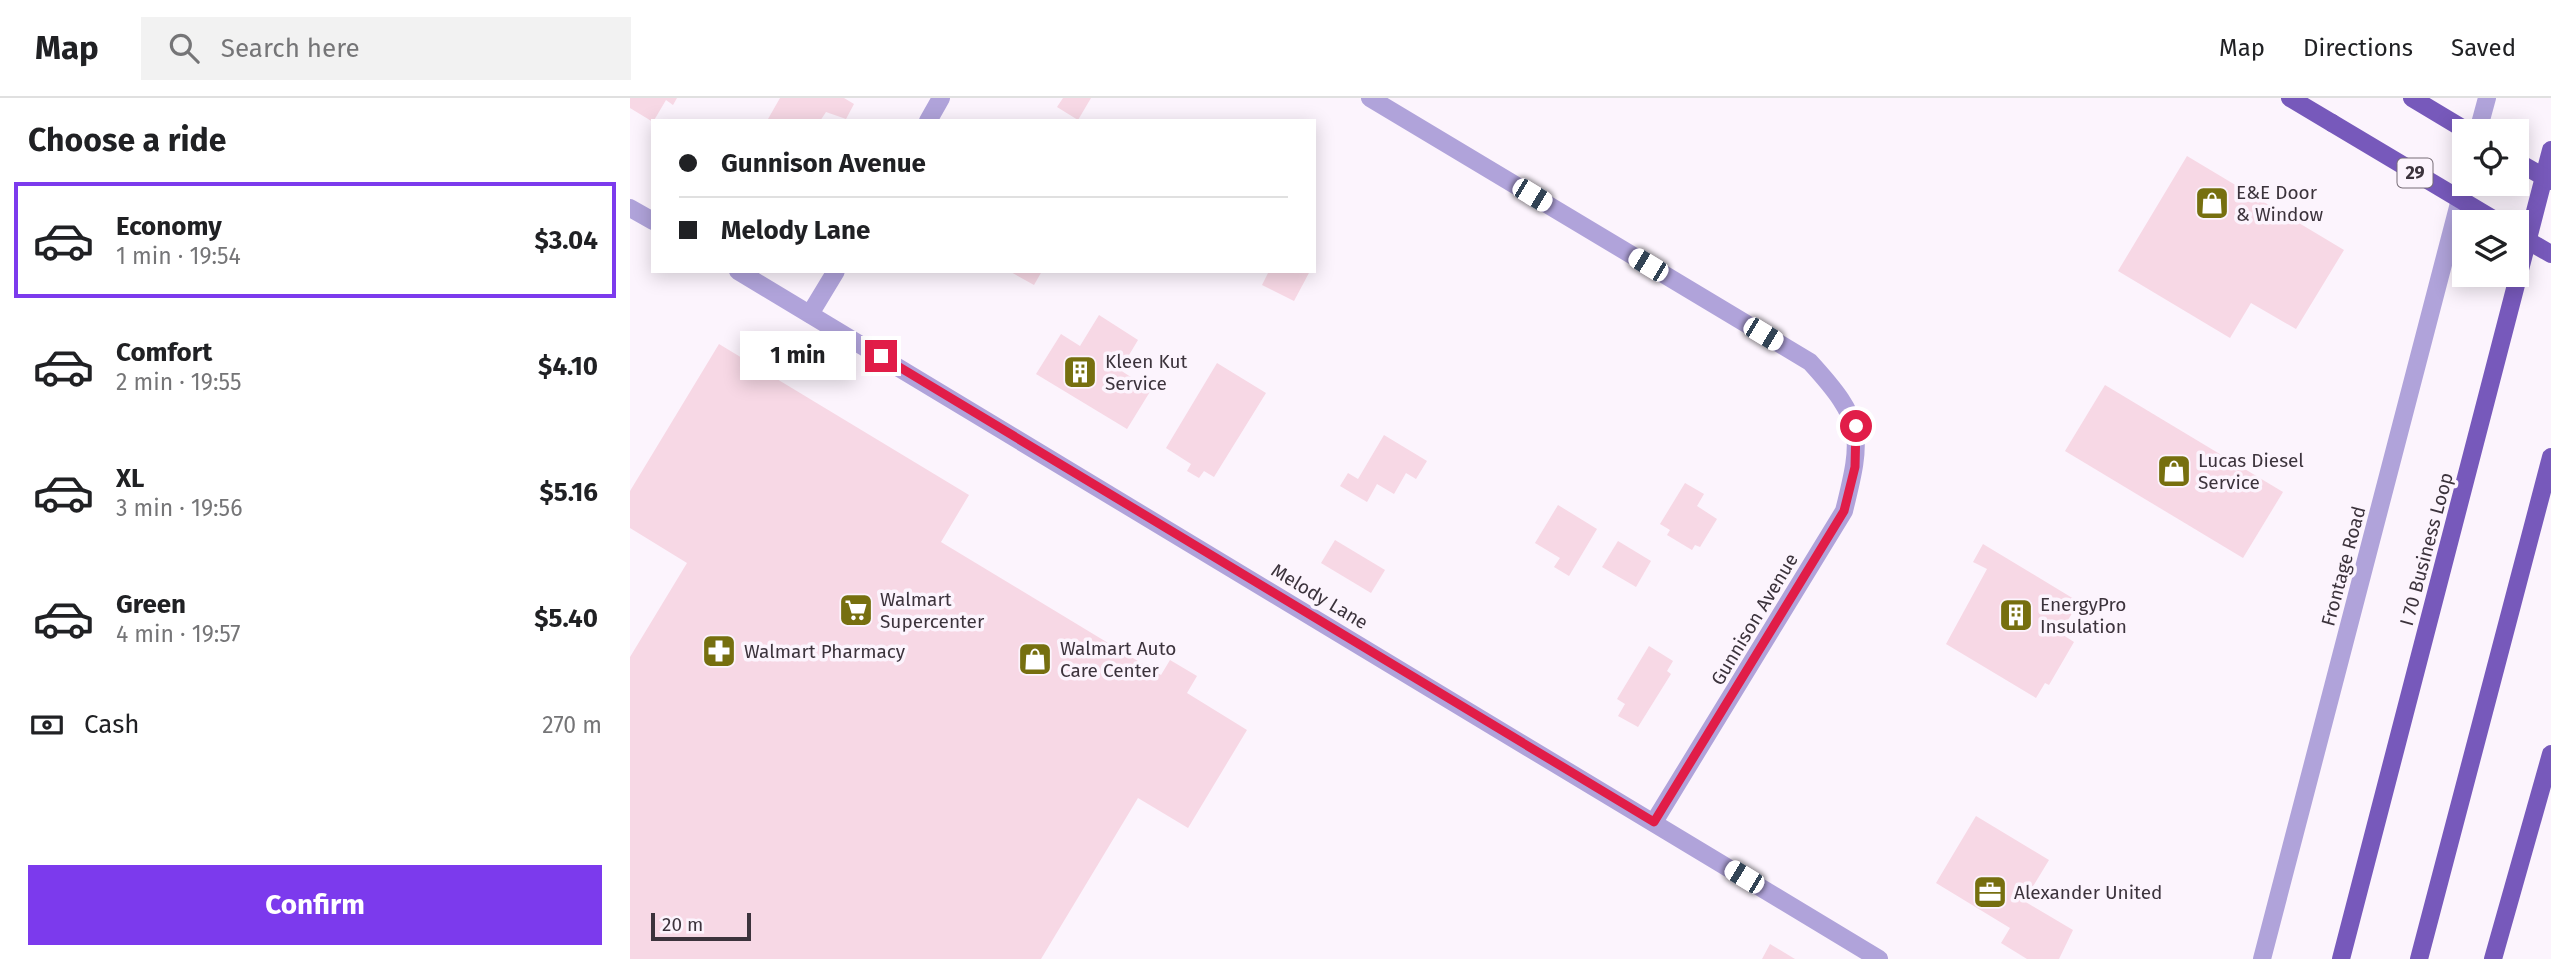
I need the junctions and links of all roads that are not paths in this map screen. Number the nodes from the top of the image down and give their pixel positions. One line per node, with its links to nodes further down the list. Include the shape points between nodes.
1 (942, 98): 6 (street)
2 (1370, 98): 23 (street, Gunnison Avenue, via 1810,362 1839,393 1856,426 1855,467 1844,511)
3 (2290, 98): 14 (main road, 29, bridge)
4 (2412, 98): 8 (main road)
5 (2487, 98): 7 (street)
6 (929, 119)
7 (2481, 119)
8 (2452, 122)
9 (2551, 150): 26 (main road, I 70 Business Loop)
10 (2529, 168): 11 (main road, bridge)
11 (2551, 181)
12 (2461, 196): 25 (street, Frontage Road)
13 (630, 208): 15 (street)
14 (2478, 210)
15 (651, 220)
16 (2529, 241): 17 (main road, bridge)
17 (2551, 254)
18 (741, 273): 20 (street, Melody Lane)
19 (835, 273): 20 (street)
20 (810, 314): 23 (street, Melody Lane)
21 (2551, 457): 27 (main road)
22 (2551, 754): 28 (main road)
23 (1654, 822): 24 (street, Melody Lane)
24 (1880, 959)
25 (2262, 959)
26 (2341, 959)
27 (2419, 959)
28 (2493, 959)

